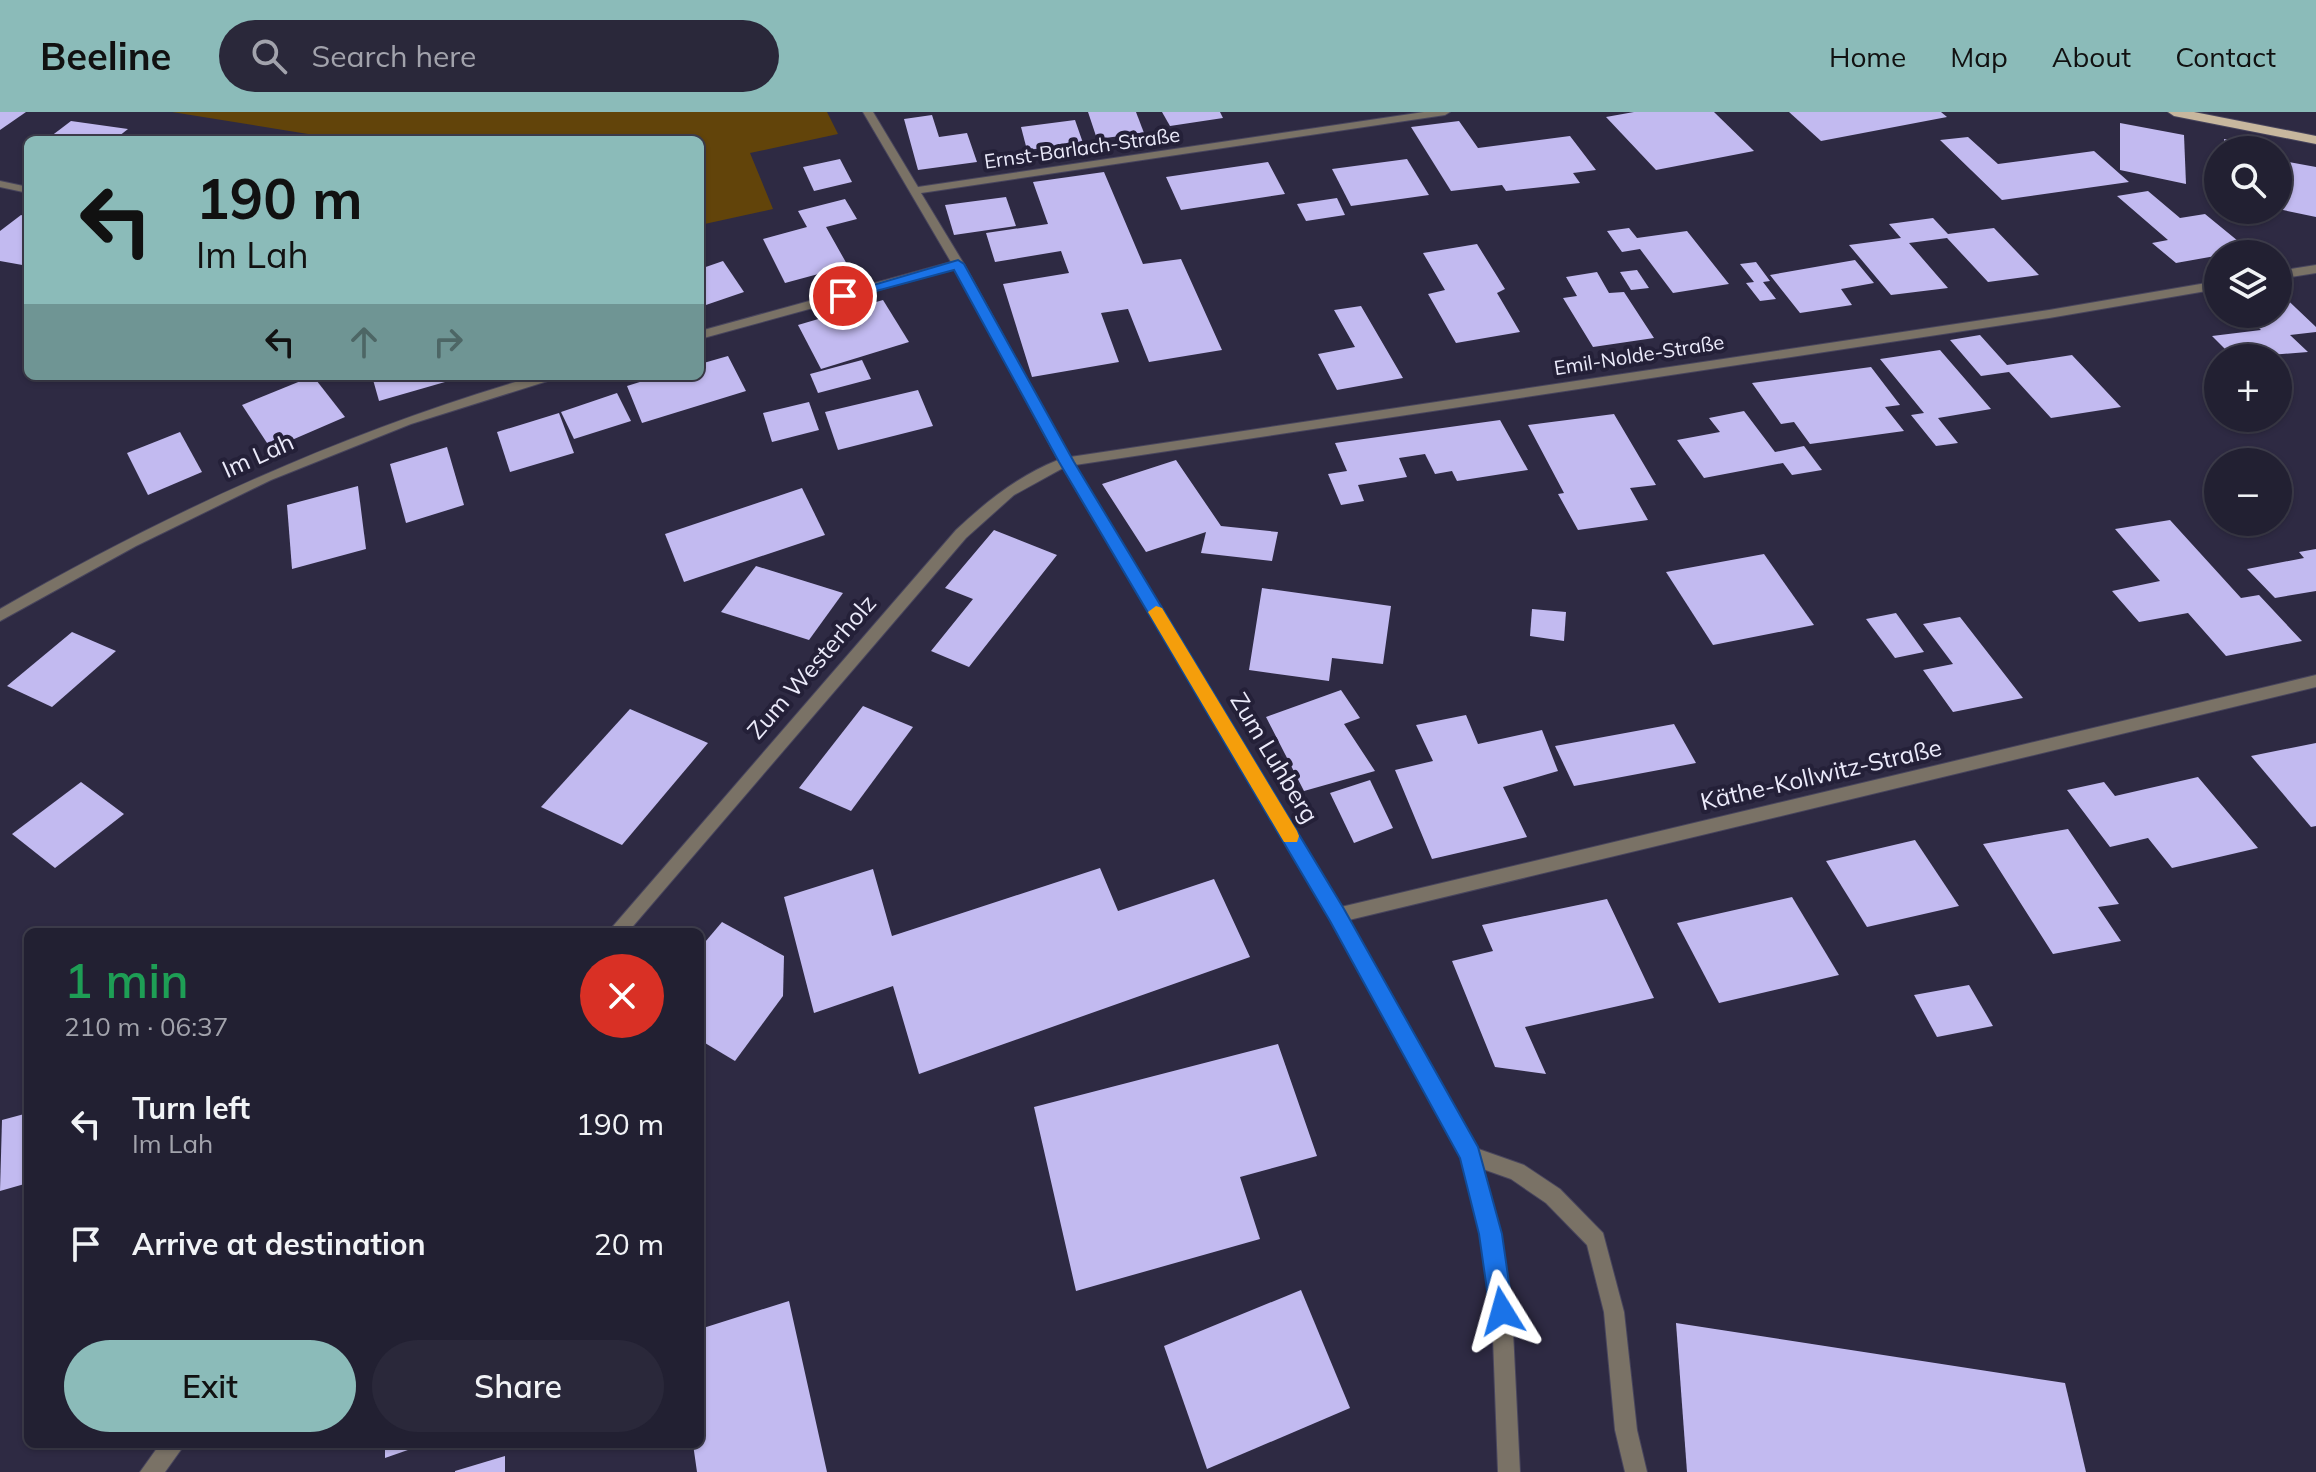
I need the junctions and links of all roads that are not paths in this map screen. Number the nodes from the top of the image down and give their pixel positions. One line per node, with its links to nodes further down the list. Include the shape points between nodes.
1 (868, 112): 7 (street, Zum Luhberg)
2 (1445, 112): 7 (street, Ernst-Barlach-Straße)
3 (2174, 112): 4 (main road)
4 (2316, 140)
5 (0, 184): 6 (street)
6 (24, 189)
7 (913, 191): 8 (street, Zum Luhberg)
8 (958, 264): 12 (street); 14 (street, Zum Luhberg)
9 (2316, 269): 10 (street)
10 (2292, 273)
11 (2204, 287): 14 (street, Emil-Nolde-Straße)
12 (704, 334)
13 (537, 380): 15 (street, Im Lah, via 408,419 311,456 212,501)
14 (1066, 462): 17 (street, Zum Luhberg); 18 (street, Zum Westerholz, via 1032,474 1001,495 961,534)
15 (0, 616)
16 (2316, 681): 17 (street, Käthe-Kollwitz-Straße)
17 (1337, 915): 19 (street, Zum Luhberg)
18 (620, 928)
19 (1470, 1155): 22 (street, Zum Luhberg, via 1491,1234 1502,1311); 23 (street, via 1517,1172 1553,1196 1596,1240 1614,1312 1626,1430)
20 (171, 1448): 21 (street)
21 (151, 1472)
22 (1509, 1472)
23 (1636, 1472)

